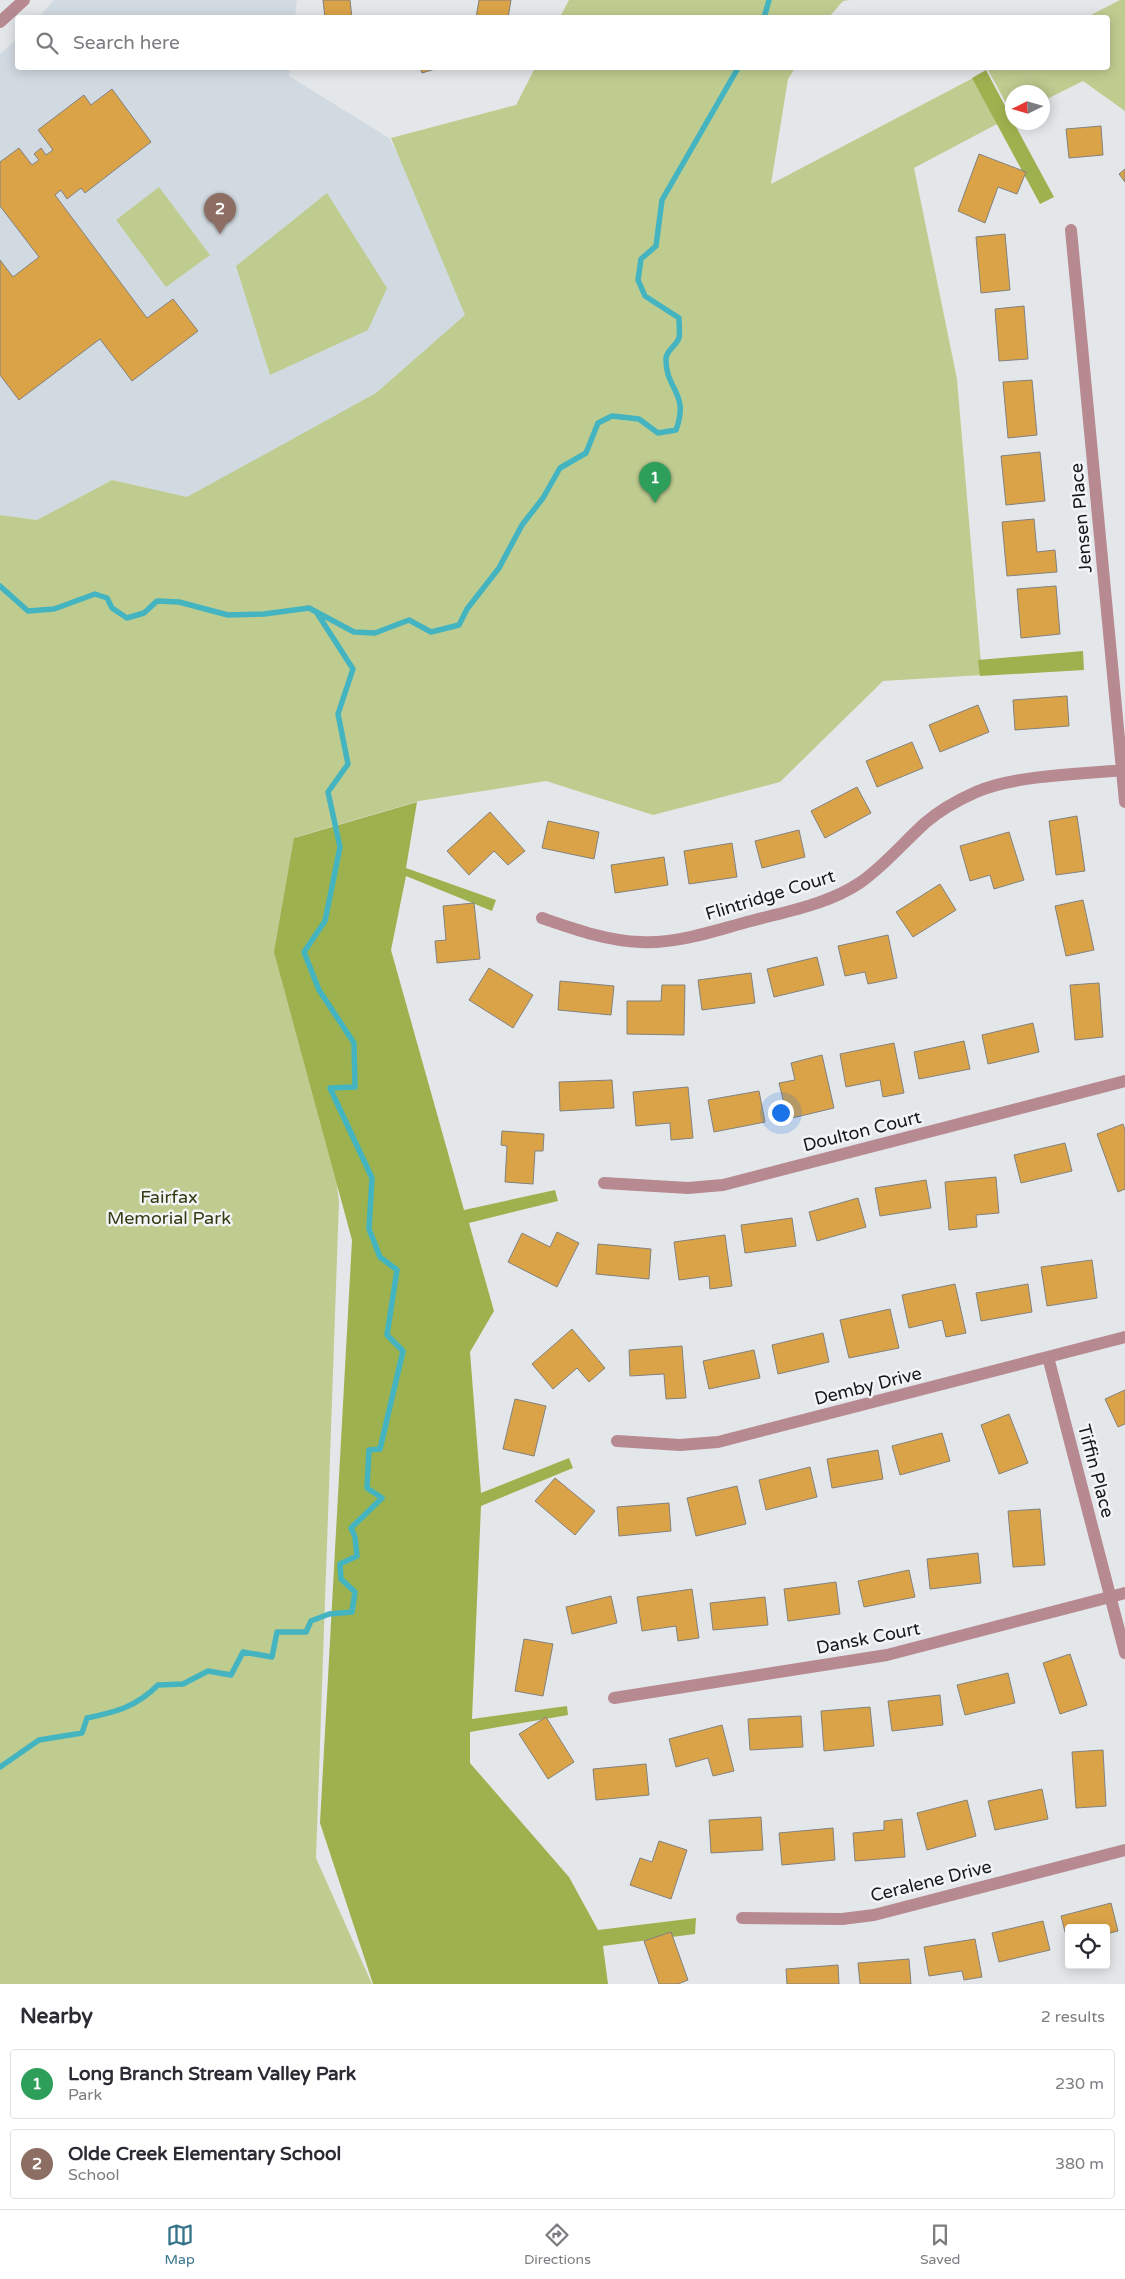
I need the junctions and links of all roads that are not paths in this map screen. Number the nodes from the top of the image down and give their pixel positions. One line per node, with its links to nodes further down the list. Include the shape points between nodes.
1 (24, 0): 2 (street)
2 (0, 22)
3 (1071, 230): 4 (street, Jensen Place)
4 (1124, 770): 5 (street, Jensen Place); 6 (street, Flintridge Court, via 1018,781 978,791 936,814 886,863 842,894 688,938 658,942 622,941 581,932)
5 (1125, 802)
6 (542, 918)
7 (1125, 1081): 8 (street, Doulton Court, via 722,1185 688,1188)
8 (604, 1183)
9 (1125, 1337): 10 (street, Demby Drive)
10 (1048, 1357): 11 (street, Demby Drive, via 718,1442 680,1445); 13 (street, Tiffin Place)
11 (617, 1441)
12 (1125, 1593): 13 (street, Dansk Court)
13 (1111, 1597): 14 (street, Tiffin Place); 15 (street, Dansk Court, via 887,1655)
14 (1125, 1652)
15 (614, 1698)
16 (1125, 1850): 17 (street, Ceralene Drive, via 874,1915 842,1919)
17 (742, 1918)

